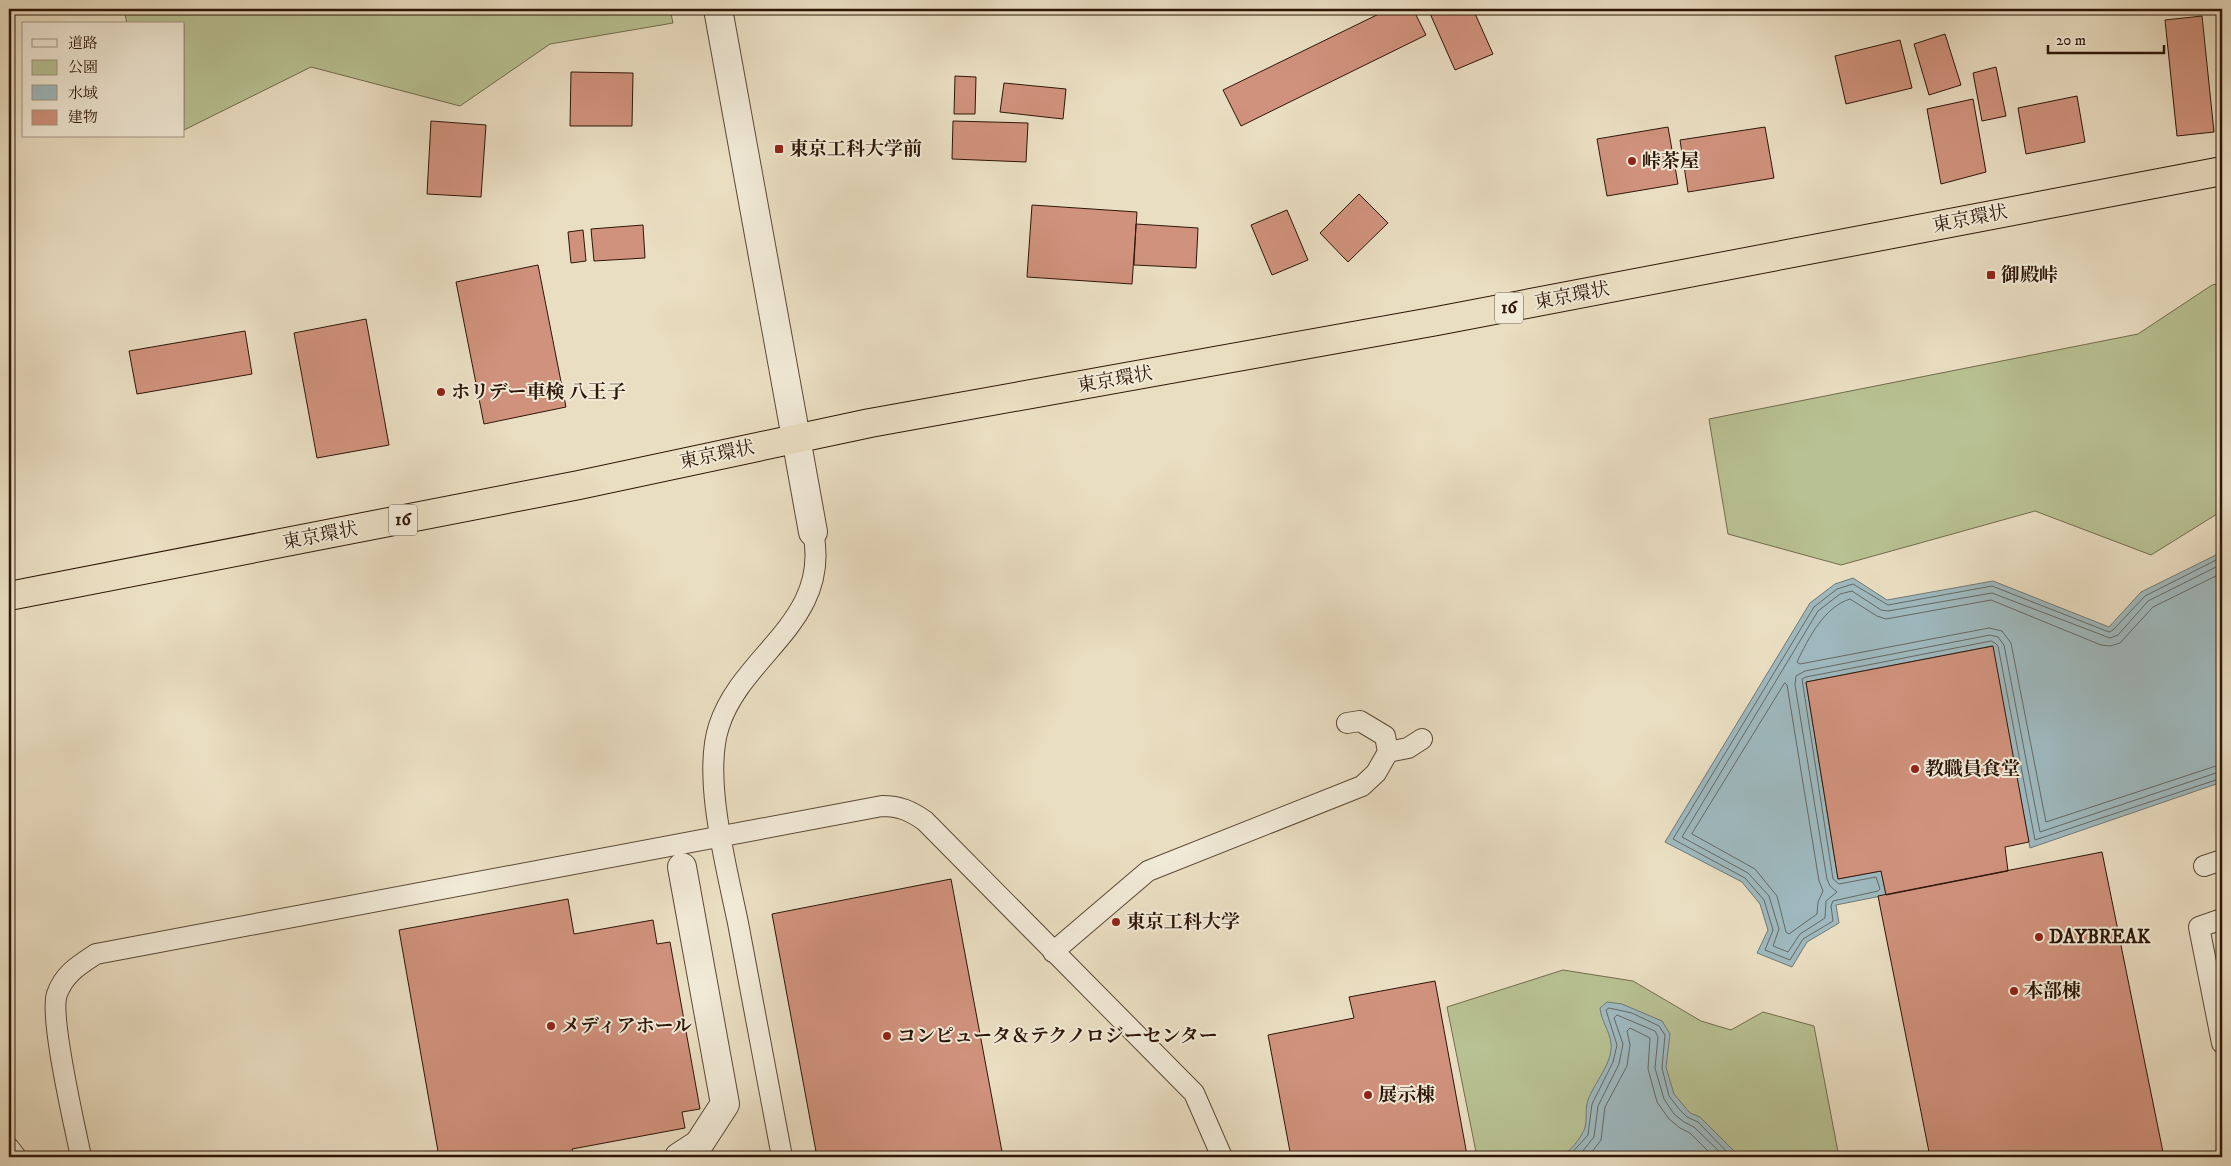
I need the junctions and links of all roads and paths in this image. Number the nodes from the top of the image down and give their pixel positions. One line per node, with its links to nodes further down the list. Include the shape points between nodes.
1 (718, 9): 3 (street)
2 (2222, 171): 3 (highway, 東京環状 / 16, via 1437,321)
3 (796, 438): 4 (street); 5 (highway, 東京環状 / 16, via 579,485)
4 (813, 532): 9 (lane, via 813,570 802,607 731,698 719,726 713,754 713,777)
5 (9, 596)
6 (1347, 723): 8 (lane, via 1360,721 1385,736)
7 (1422, 739): 8 (lane, via 1408,748)
8 (1388, 752): 12 (lane, via 1376,773 1362,786 1148,871)
9 (721, 835): 12 (lane, via 882,806 910,810 925,821); 16 (lane, via 96,954 71,970 56,995 56,1025); 18 (lane)
10 (682, 867): 17 (street, via 725,1104 699,1144)
11 (2222, 919): 13 (lane, via 2199,927)
12 (1053, 952): 19 (lane, via 1194,1093)
13 (2222, 1043)
14 (9, 1148): 15 (lane)
15 (16, 1157)
16 (81, 1157)
17 (679, 1157)
18 (782, 1157)
19 (1222, 1157)

